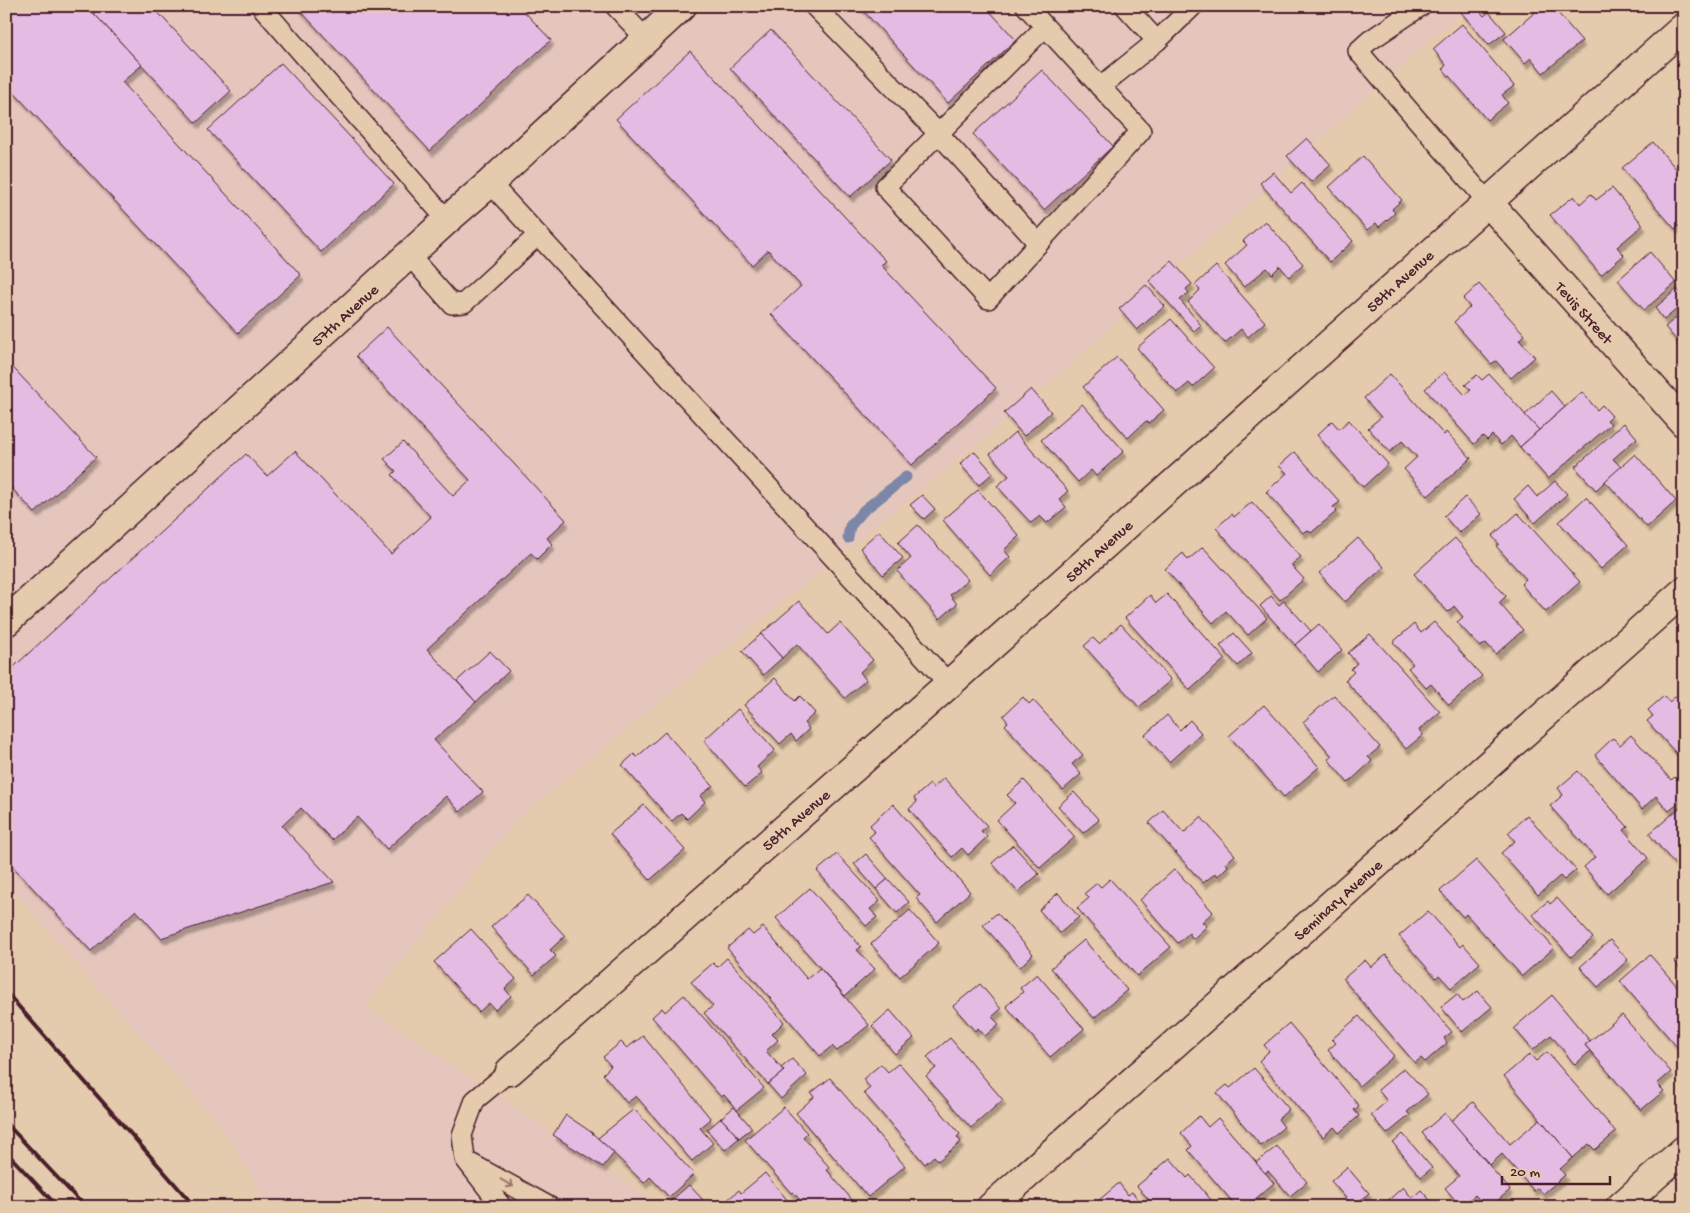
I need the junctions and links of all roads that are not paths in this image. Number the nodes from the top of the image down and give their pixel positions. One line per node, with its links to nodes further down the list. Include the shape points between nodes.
1 (261, 6): 17 (lane)
2 (615, 6): 11 (lane)
3 (682, 6): 11 (street, 57th Avenue)
4 (814, 6): 14 (lane)
5 (1026, 6): 9 (lane)
6 (1125, 6): 12 (lane)
7 (1193, 6): 12 (lane)
8 (1421, 6): 16 (lane, via 1369,40 1358,51)
9 (1045, 27): 13 (lane); 14 (lane)
10 (1684, 27): 16 (street, 58th Avenue)
11 (646, 39): 15 (street, 57th Avenue)
12 (1157, 41): 13 (lane)
13 (1100, 87): 19 (lane, via 1141,131)
14 (939, 134): 19 (lane); 19 (lane, via 885,187 988,299)
15 (490, 183): 17 (street, 57th Avenue); 18 (lane)
16 (1487, 202): 21 (street, Tevis Street); 24 (street, 58th Avenue)
17 (447, 220): 20 (street, 57th Avenue)
18 (538, 235): 20 (lane, via 464,303 452,304); 24 (lane)
19 (1038, 243)
20 (409, 255): 23 (street, 57th Avenue)
21 (1684, 422)
22 (1684, 591): 30 (street, Seminary Avenue)
23 (8, 617)
24 (949, 684): 25 (street, 58th Avenue)
25 (510, 1071): 27 (lane, via 475,1100 462,1136)
26 (1684, 1150): 31 (street)
27 (465, 1159): 28 (lane); 29 (lane, one-way to 29)
28 (502, 1207)
29 (550, 1207)
30 (990, 1207)
31 (1620, 1207)

